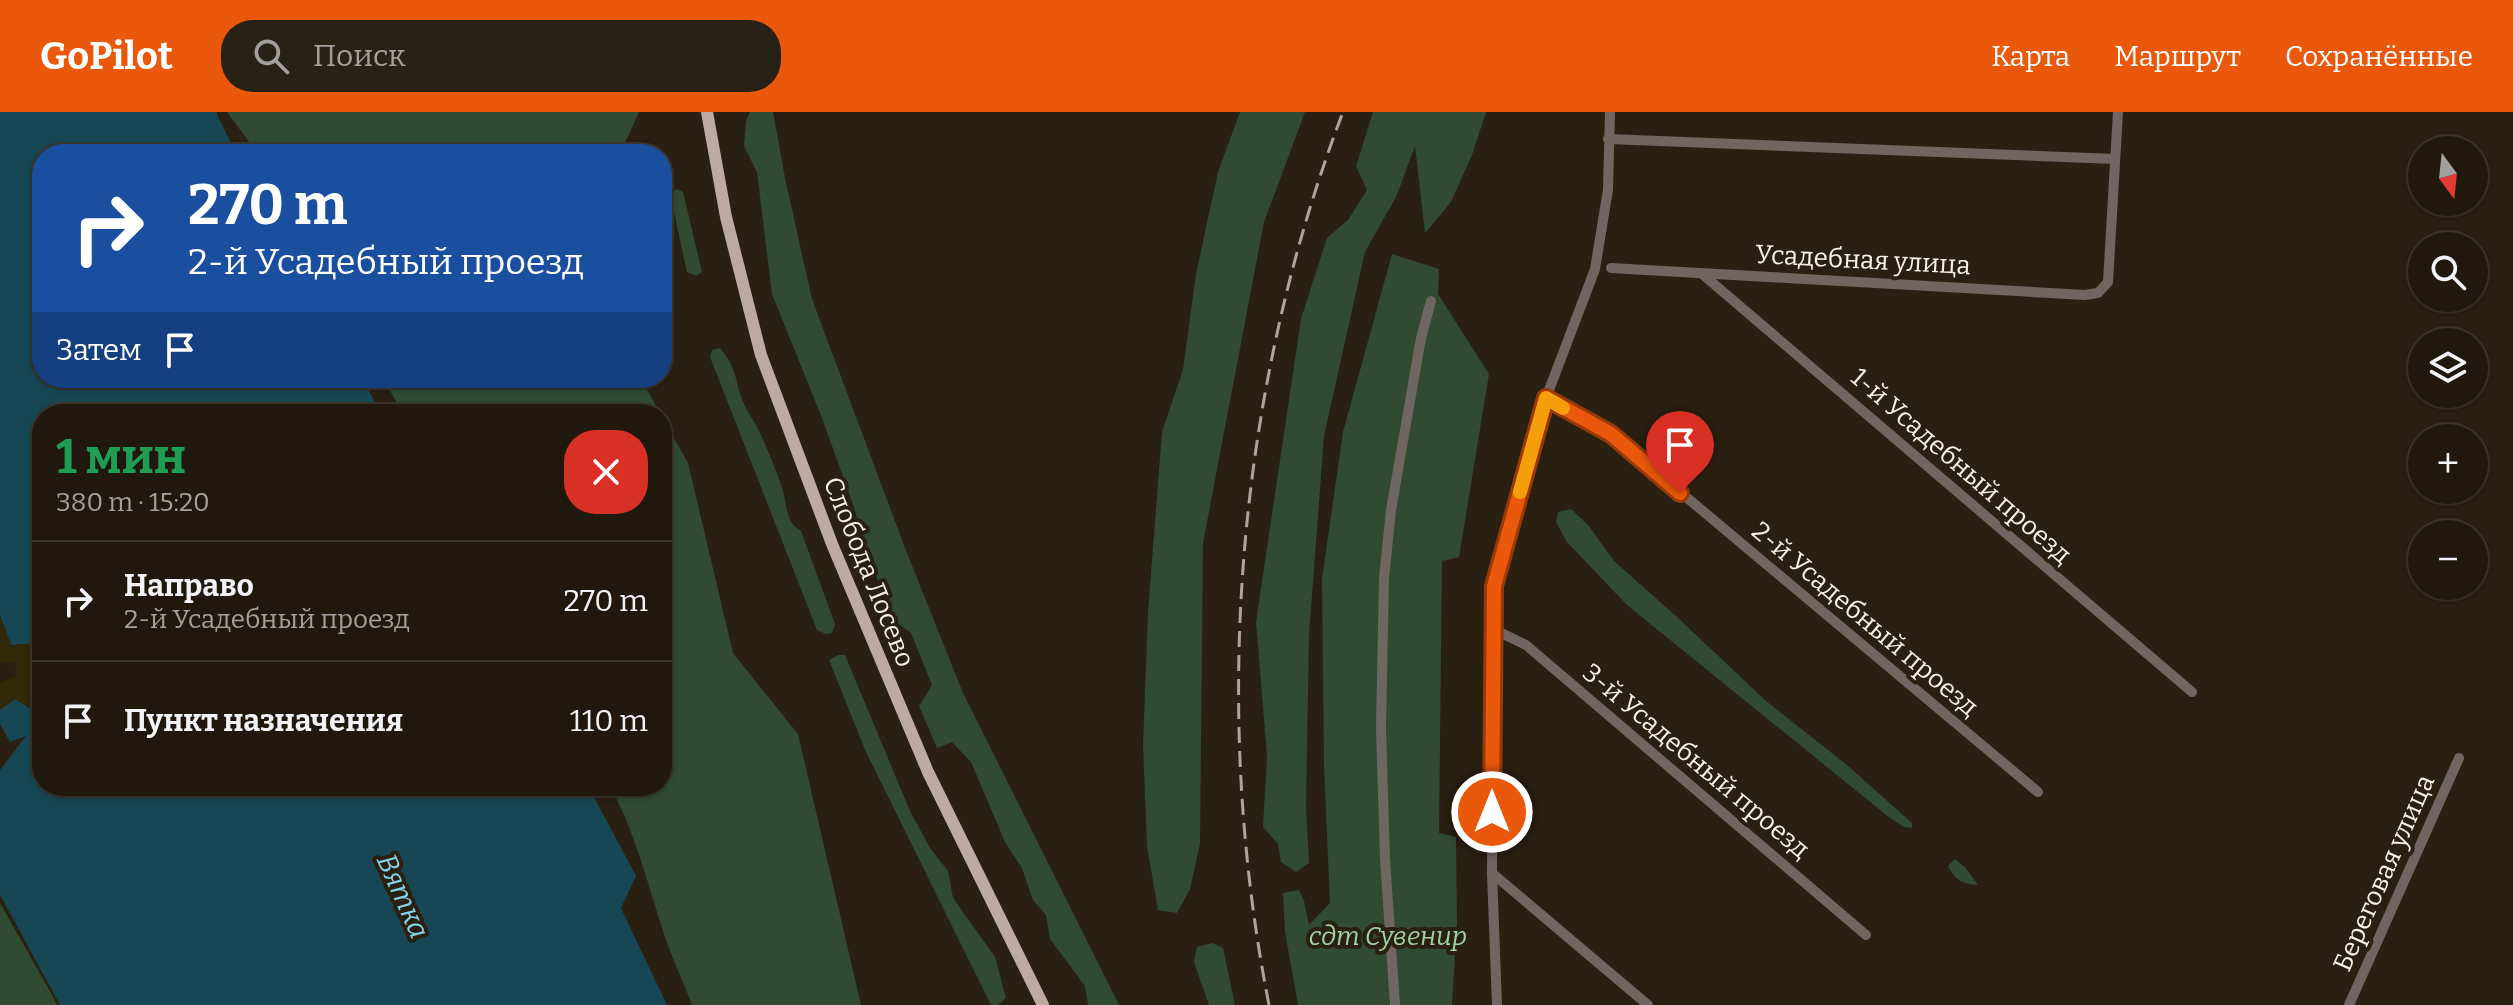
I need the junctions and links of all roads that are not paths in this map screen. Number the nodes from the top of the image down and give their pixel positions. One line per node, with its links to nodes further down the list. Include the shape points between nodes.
1 (707, 112): 16 (main road, Слобода Лосево, via 726,217 761,355 832,544 928,772)
2 (1610, 112): 4 (street)
3 (2118, 112): 5 (street)
4 (1608, 139): 5 (street); 9 (street, via 1608,190 1595,269)
5 (2115, 159): 7 (street, Усадебная улица, via 2108,282 2098,293)
6 (1611, 268): 7 (street, Усадебная улица)
7 (1701, 273): 11 (street, 1-й Усадебный проезд)
8 (1431, 301): 17 (street, via 1391,510 1384,578 1381,728)
9 (1546, 398): 10 (street, via 1494,586); 13 (street, 2-й Усадебный проезд, via 1611,434)
10 (1493, 629): 14 (street); 15 (street, 3-й Усадебный проезд, via 1526,645)
11 (2192, 692)
12 (2459, 758): 20 (street, Береговая улица)
13 (2038, 792)
14 (1492, 873): 18 (street); 19 (street)
15 (1866, 935)
16 (1043, 1005)
17 (1395, 1005)
18 (1497, 1005)
19 (1648, 1005)
20 (2349, 1005)

